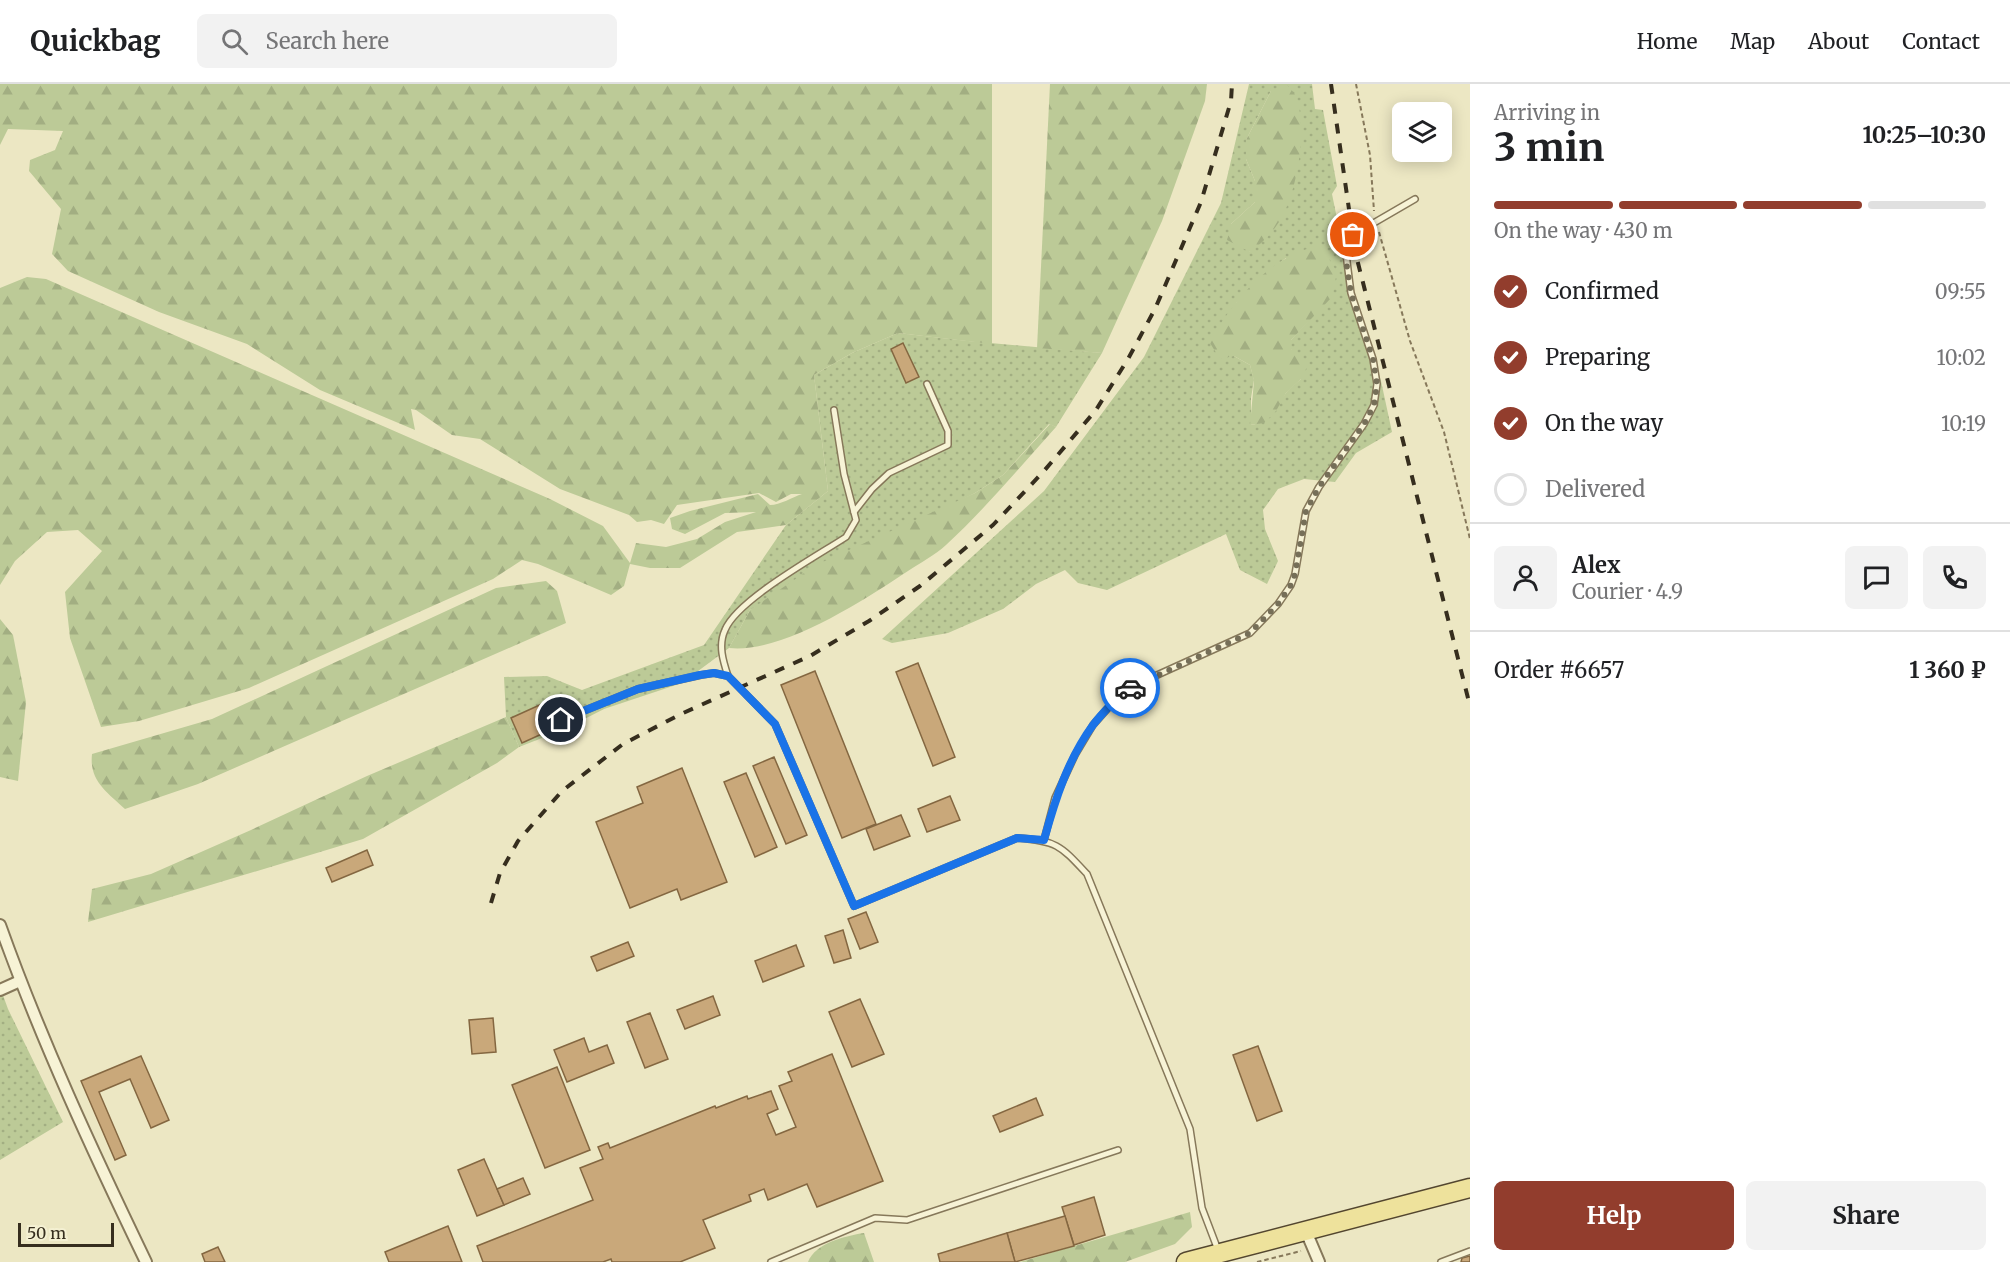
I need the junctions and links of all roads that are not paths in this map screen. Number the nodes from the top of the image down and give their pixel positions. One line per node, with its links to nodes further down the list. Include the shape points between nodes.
1 (1415, 199): 7 (lane, via 1353,235 1345,246 1351,293 1373,359 1377,384 1374,405 1306,511 1291,585 1250,633 1124,690 1093,725 1075,755 1055,798)
2 (927, 384): 4 (lane, via 948,431 948,445 889,473)
3 (834, 410): 4 (lane)
4 (854, 512): 5 (lane, via 856,520 846,537 746,602 725,630 721,655)
5 (728, 676): 6 (lane, via 700,675 638,689); 7 (lane, via 775,724 854,906 1017,838)
6 (561, 720)
7 (1044, 840): 15 (lane, via 1063,849 1087,874 1190,1129 1202,1208)
8 (0, 925): 9 (street)
9 (20, 981): 10 (street); 16 (street)
10 (0, 990)
11 (1118, 1150): 17 (lane, via 907,1220 875,1218)
12 (1470, 1188): 13 (main road)
13 (1305, 1229): 15 (main road); 19 (street)
14 (1470, 1251): 20 (lane)
15 (1219, 1254): 18 (main road)
16 (146, 1262)
17 (771, 1262)
18 (1186, 1262)
19 (1319, 1262)
20 (1441, 1262)

